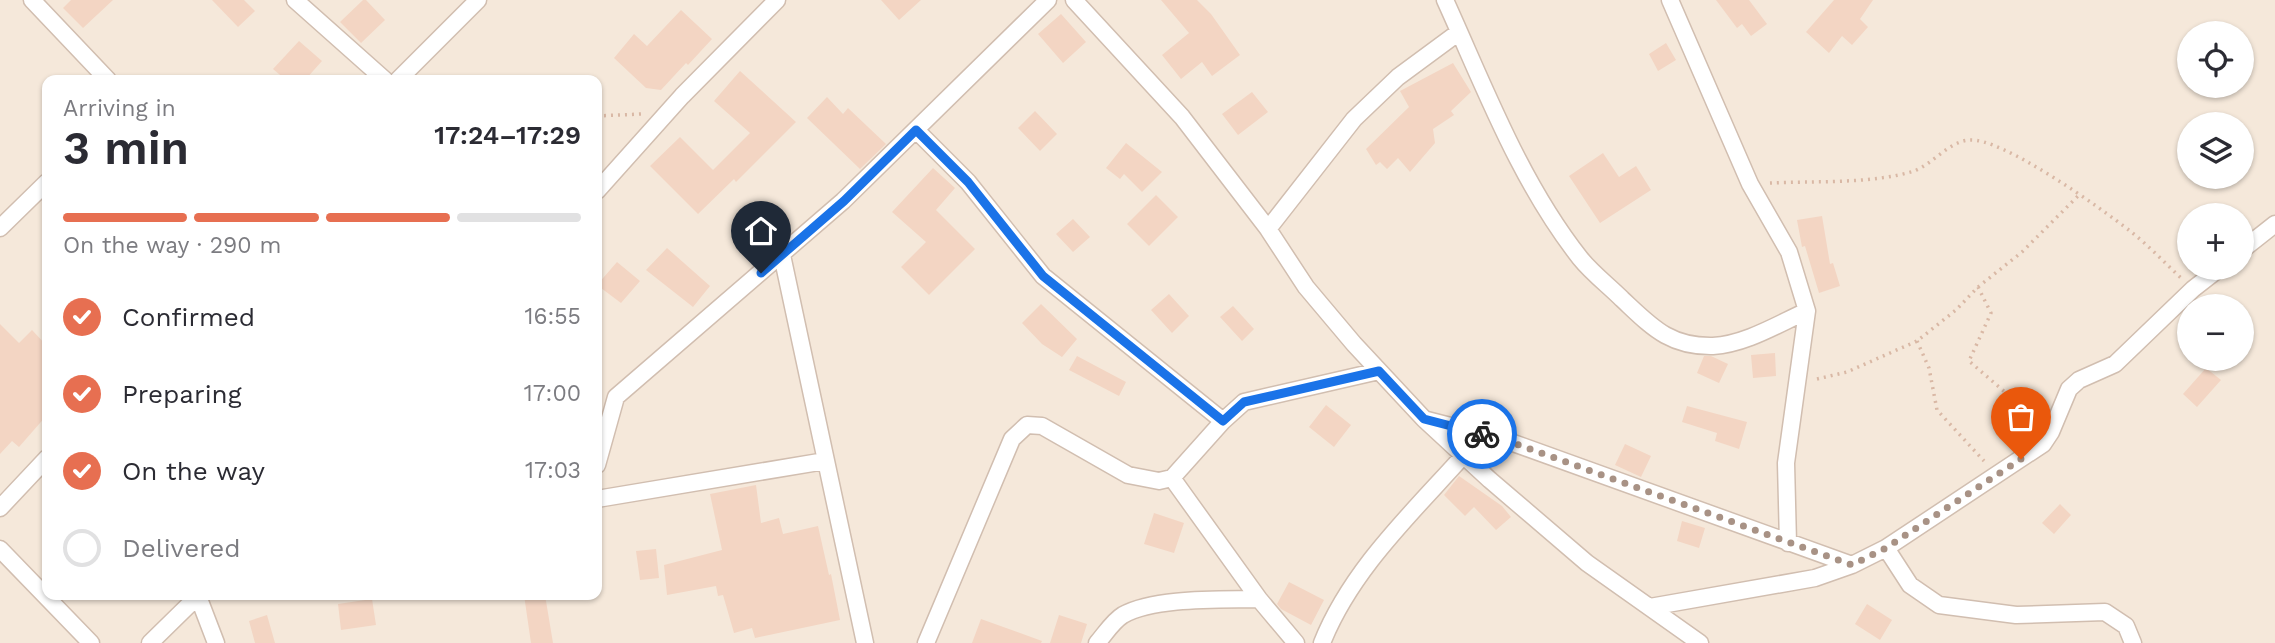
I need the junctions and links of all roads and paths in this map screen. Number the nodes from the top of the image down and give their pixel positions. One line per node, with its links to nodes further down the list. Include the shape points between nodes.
1 (32, 0): 10 (street)
2 (295, 0): 11 (street)
3 (478, 0): 12 (street)
4 (777, 0): 17 (street)
5 (1048, 0): 15 (street)
6 (1074, 0): 22 (street, via 1182,117)
7 (1445, 0): 9 (street)
8 (1670, 0): 16 (street)
9 (1459, 32): 22 (street, via 1398,77 1354,119); 28 (street, via 1543,205 1581,260 1659,334 1713,346 1740,341)
10 (103, 75)
11 (380, 75)
12 (403, 75)
13 (650, 110): 14 (path)
14 (602, 116)
15 (916, 130): 24 (street); 33 (street, via 968,182 1043,276)
16 (1750, 184): 19 (path, via 1892,177 1917,170 1972,139 2009,150); 28 (street, via 1789,252)
17 (602, 185)
18 (42, 187): 21 (street)
19 (2080, 194): 26 (path, via 2022,252); 27 (path, via 2131,232)
20 (2275, 224): 23 (street)
21 (0, 228)
22 (1268, 229): 30 (street, via 1306,286)
23 (2254, 241)
24 (782, 255): 35 (street, via 616,397); 37 (street)
25 (2205, 280): 27 (street)
26 (1978, 286): 29 (path); 34 (path, via 1991,313 1969,361)
27 (2193, 289): 34 (street, via 2115,364 2069,389)
28 (1807, 311): 31 (street)
29 (1917, 341): 31 (path, via 1847,372); 39 (path, via 1929,368 1937,410)
30 (1379, 371): 32 (street); 33 (street, via 1244,402)
31 (1798, 383): 43 (street, via 1786,463)
32 (1424, 419): 36 (street); 43 (street, via 1505,440)
33 (1223, 421): 40 (street)
34 (2051, 432): 39 (street, via 2043,444)
35 (602, 447)
36 (1463, 456): 52 (street, via 1587,564); 60 (street, via 1359,573)
37 (825, 461): 41 (street); 56 (street)
38 (42, 463): 42 (street)
39 (1999, 474): 44 (street)
40 (1172, 478): 48 (street); 57 (street, via 1159,481 1128,475 1042,426 1027,425 1012,439)
41 (602, 498)
42 (0, 508)
43 (1788, 543): 46 (street)
44 (1886, 548): 46 (street); 62 (street, via 1910,585 1939,605 2016,615 2105,612 2126,626)
45 (0, 549): 47 (street)
46 (1852, 565): 52 (street, via 1815,578)
47 (42, 592)
48 (1259, 599): 58 (street, via 1185,601 1134,610); 59 (street)
49 (49, 600): 53 (street)
50 (194, 600): 54 (street)
51 (201, 600): 55 (street)
52 (1650, 607): 61 (street)
53 (91, 643)
54 (150, 643)
55 (216, 643)
56 (866, 643)
57 (926, 643)
58 (1097, 643)
59 (1296, 643)
60 (1322, 643)
61 (1700, 643)
62 (2133, 643)

